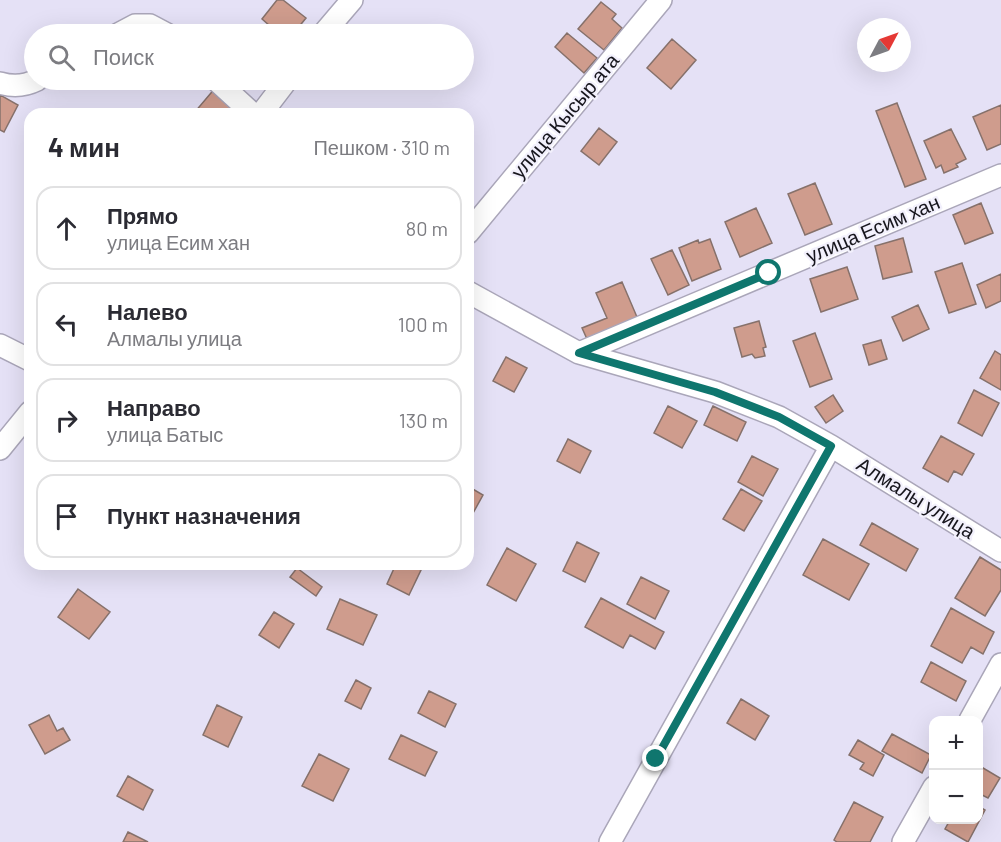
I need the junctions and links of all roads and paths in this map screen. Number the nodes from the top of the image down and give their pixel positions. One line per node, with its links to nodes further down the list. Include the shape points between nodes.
1 (352, 0): 3 (street)
2 (661, 0): 11 (street, улица Кысыр ата)
3 (332, 24)
4 (0, 83): 5 (street)
5 (24, 85)
6 (227, 90): 8 (street)
7 (279, 90): 9 (street)
8 (246, 108)
9 (266, 108)
10 (1001, 175): 14 (street, улица Есим хан)
11 (474, 226)
12 (474, 295): 14 (street, Алмалы улица)
13 (0, 345): 15 (street)
14 (579, 353): 17 (street, Алмалы улица, via 715,392 779,417)
15 (24, 357)
16 (24, 419): 18 (street)
17 (831, 446): 19 (street, Алмалы улица); 23 (street)
18 (0, 449)
19 (1001, 551)
20 (1001, 664): 21 (street)
21 (972, 716)
22 (929, 794): 24 (street)
23 (609, 842)
24 (903, 842)

